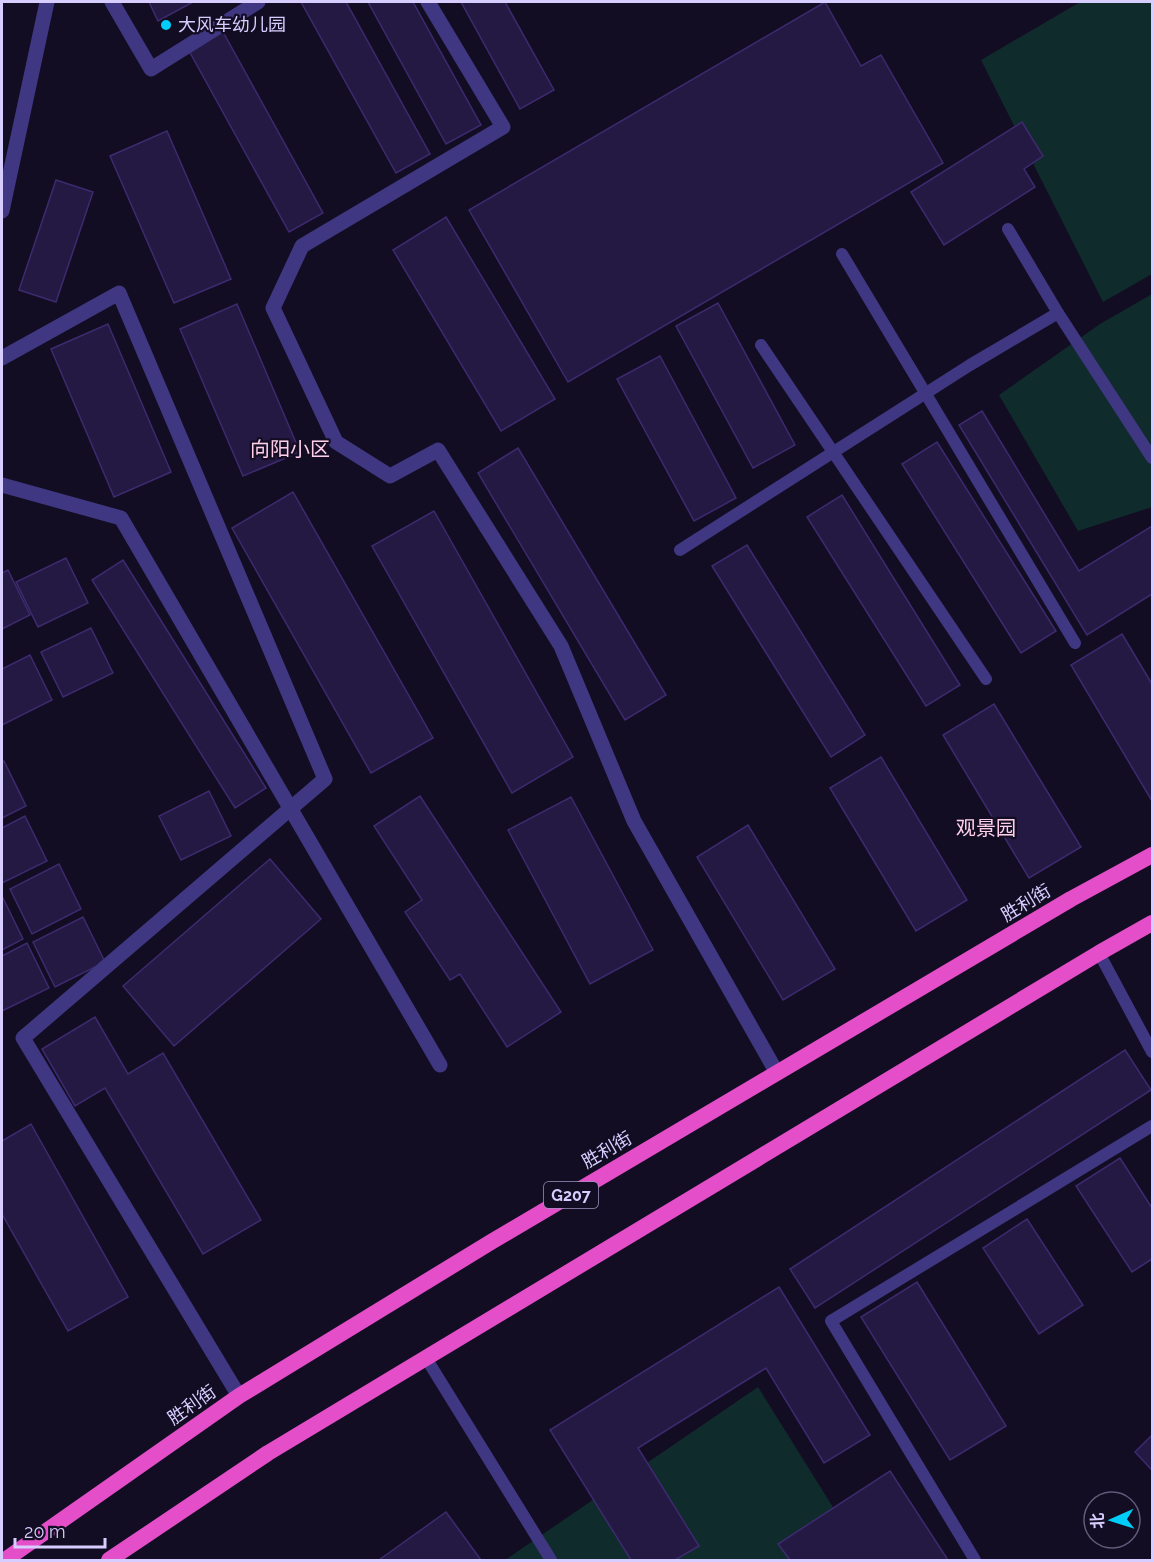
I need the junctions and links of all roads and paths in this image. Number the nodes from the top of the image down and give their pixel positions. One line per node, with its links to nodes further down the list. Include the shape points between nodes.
1 (47, 2): 5 (street)
2 (112, 2): 3 (street, via 151,69)
3 (258, 2)
4 (428, 2): 24 (street, via 503,127 302,246 273,308 336,442 390,476 438,450 561,646 634,821)
5 (2, 211)
6 (1008, 229): 8 (lane)
7 (842, 254): 11 (lane)
8 (1058, 313): 11 (lane); 13 (lane)
9 (761, 345): 12 (lane)
10 (2, 358): 18 (street, via 119,292 325,779)
11 (926, 394): 12 (lane); 16 (lane)
12 (833, 453): 15 (lane); 17 (lane)
13 (1152, 458)
14 (2, 484): 18 (street, via 121,518)
15 (680, 550)
16 (1076, 643)
17 (986, 679)
18 (291, 808): 23 (street); 27 (street, via 23,1038)
19 (1152, 855): 24 (highway, 胜利街 / G207)
20 (1152, 923): 21 (highway)
21 (1099, 953): 22 (lane); 26 (highway)
22 (1152, 1052)
23 (441, 1065)
24 (777, 1073): 27 (highway, 胜利街 / G207)
25 (1152, 1126): 31 (lane, via 831,1321)
26 (426, 1358): 29 (highway, via 268,1454); 30 (lane)
27 (239, 1396): 28 (highway, 胜利街 / G207)
28 (5, 1560)
29 (109, 1560)
30 (551, 1560)
31 (975, 1560)

